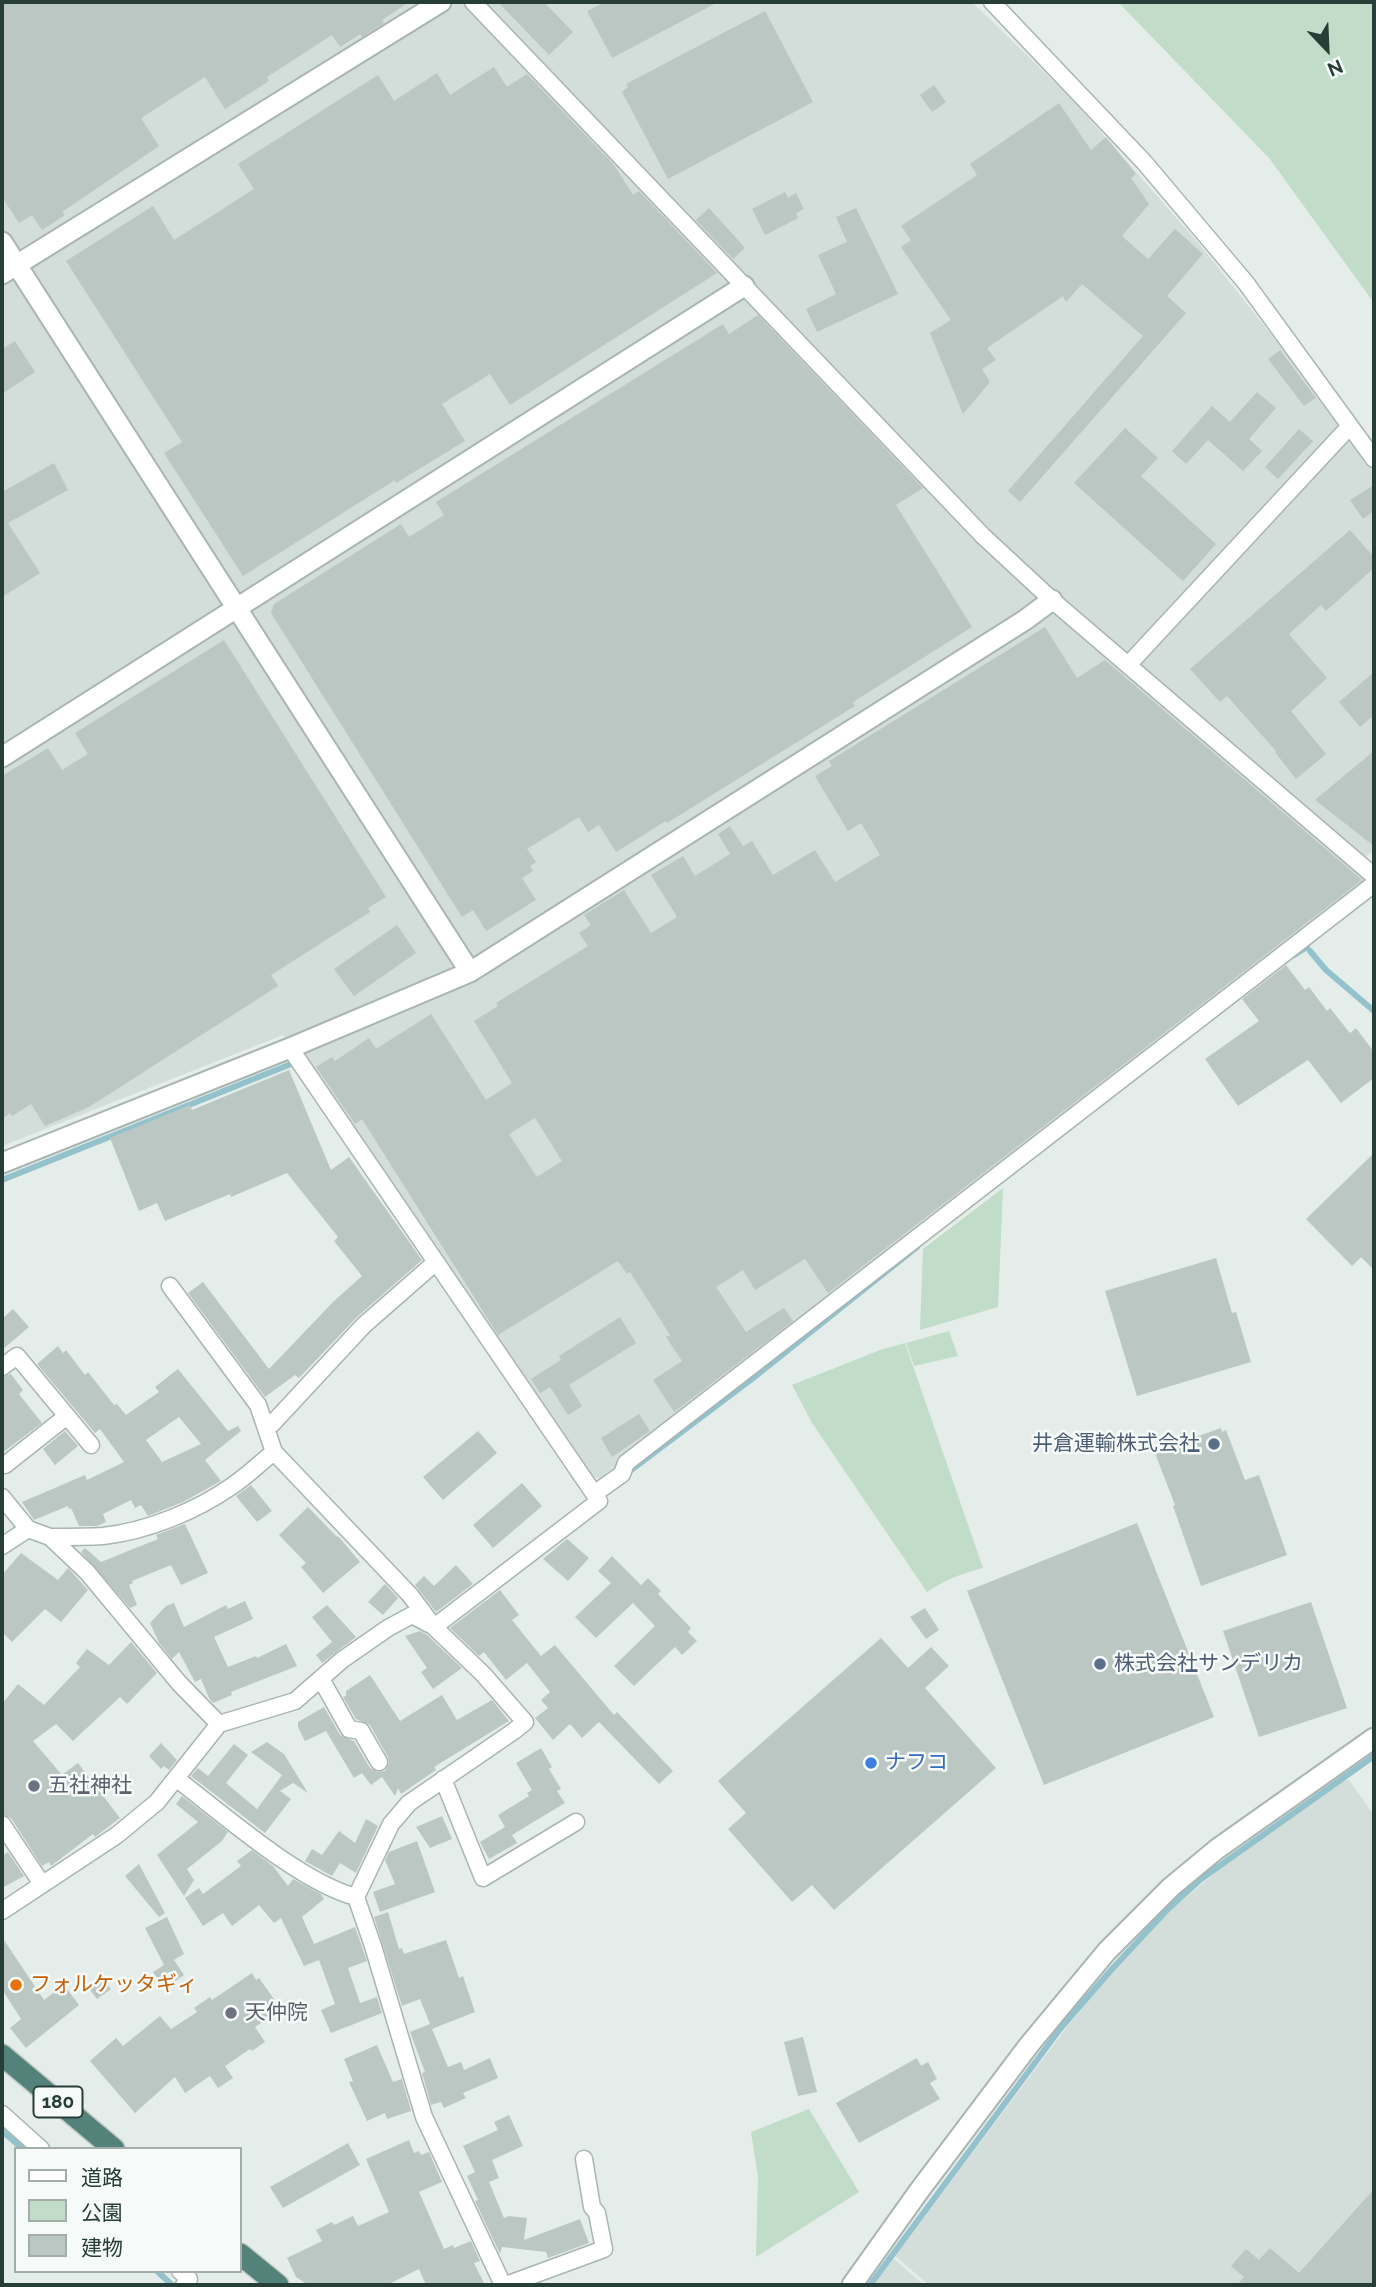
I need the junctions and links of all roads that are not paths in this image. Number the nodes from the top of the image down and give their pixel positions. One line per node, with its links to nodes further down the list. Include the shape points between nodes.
1 (441, 2): 5 (street)
2 (472, 2): 6 (street)
3 (992, 2): 7 (street, via 1152,172 1246,283)
4 (2, 242): 5 (street)
5 (9, 269): 10 (street)
6 (744, 286): 9 (street, via 983,536); 10 (street)
7 (1350, 426): 8 (street); 11 (street)
8 (1374, 458)
9 (1052, 600): 11 (street); 15 (street)
10 (237, 606): 12 (street); 15 (street)
11 (1128, 665): 13 (street)
12 (2, 757)
13 (1374, 876)
14 (1374, 884): 26 (street, via 626,1463 622,1474)
15 (470, 972): 16 (street)
16 (290, 1048): 17 (street); 18 (street)
17 (2, 1163)
18 (432, 1265): 22 (street, via 364,1325); 26 (street)
19 (170, 1286): 22 (street, via 258,1405)
20 (2, 1367): 21 (street, via 17,1356)
21 (67, 1416): 23 (street); 25 (street)
22 (266, 1426): 24 (street)
23 (91, 1445)
24 (274, 1452): 29 (street, via 234,1485 167,1519 104,1536); 31 (street, via 410,1595)
25 (2, 1464)
26 (594, 1494): 31 (street, via 599,1502)
27 (2, 1497): 28 (street)
28 (29, 1529): 29 (street); 30 (street)
29 (50, 1537): 33 (street, via 87,1572)
30 (2, 1546)
31 (434, 1627): 32 (street, via 412,1615); 37 (street, via 525,1722)
32 (321, 1679): 33 (street, via 295,1701); 35 (street, via 349,1729 361,1731)
33 (219, 1724): 36 (street)
34 (1374, 1738): 51 (street, via 1217,1849 1171,1886 1107,1951 1029,2045)
35 (379, 1762)
36 (177, 1779): 40 (street, via 158,1802 117,1835); 41 (street, via 282,1858 330,1887)
37 (443, 1779): 38 (street, via 484,1878); 41 (street, via 391,1824)
38 (576, 1822)
39 (2, 1824): 40 (street)
40 (42, 1884): 42 (street)
41 (356, 1896): 50 (street, via 424,2117)
42 (2, 1910)
43 (2, 2055): 46 (highway, 180)
44 (2, 2114): 45 (street)
45 (39, 2147)
46 (112, 2147)
47 (584, 2159): 50 (street, via 604,2249)
48 (242, 2256): 49 (highway)
49 (278, 2285)
50 (504, 2285)
51 (852, 2285)

